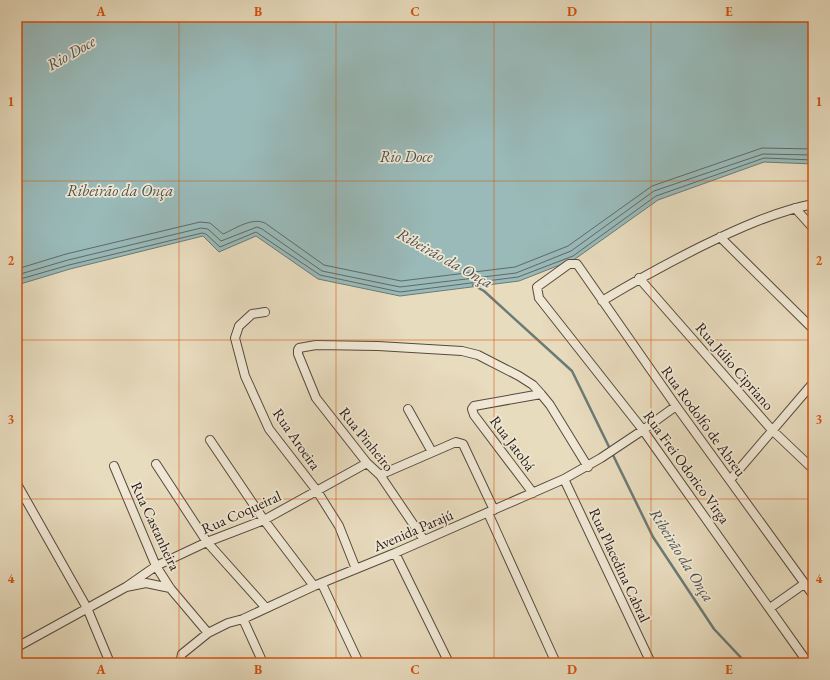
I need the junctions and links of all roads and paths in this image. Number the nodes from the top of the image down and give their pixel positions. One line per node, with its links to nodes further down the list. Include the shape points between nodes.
1 (813, 204): 2 (street)
2 (795, 208): 3 (street); 4 (street, via 761,219)
3 (813, 228)
4 (720, 237): 6 (street); 9 (street)
5 (573, 263): 7 (street, Rua Rodolfo de Abreu, via 577,264); 14 (street, Rua Frei Odorico Virga, via 537,287 538,298)
6 (639, 278): 7 (street); 15 (street, Rua Júlio Cipriano)
7 (602, 300): 12 (street, Rua Rodolfo de Abreu)
8 (265, 312): 27 (street, Rua Aroeira, via 252,314 239,326 235,338 245,376 269,429)
9 (813, 329)
10 (813, 383): 15 (street)
11 (541, 394): 18 (street, Rua Pinheiro, via 519,376 478,355 462,351 378,346 302,347 298,352 316,398); 21 (street); 28 (street, Rua Jatobá, via 474,406 472,409)
12 (676, 406): 14 (street, Avenida Parajú); 25 (street, Rua Rodolfo de Abreu)
13 (408, 409): 17 (street)
14 (643, 430): 21 (street, Avenida Parajú); 43 (street, Rua Frei Odorico Virga)
15 (772, 430): 22 (street, Rua Júlio Cipriano); 25 (street)
16 (210, 440): 30 (street)
17 (432, 452): 23 (street); 29 (street, via 456,442 463,444)
18 (367, 463): 23 (street, Rua Pinheiro); 27 (street, Rua Coqueiral)
19 (156, 464): 32 (street)
20 (114, 466): 34 (street, Rua Castanheira)
21 (588, 467): 24 (street, Avenida Parajú)
22 (813, 469)
23 (380, 475): 31 (street, Rua Pinheiro)
24 (564, 480): 28 (street, Avenida Parajú); 53 (street, Rua Placedina Cabral)
25 (730, 480): 36 (street, Rua Rodolfo de Abreu)
26 (17, 484): 41 (street)
27 (317, 491): 30 (street, Rua Coqueiral); 35 (street, Rua Aroeira, via 340,526)
28 (533, 492): 29 (street, Avenida Parajú)
29 (491, 511): 31 (street, Avenida Parajú); 52 (street)
30 (264, 520): 32 (street, Rua Coqueiral); 37 (street)
31 (424, 540): 33 (street, Avenida Parajú)
32 (207, 542): 34 (street, Rua Coqueiral); 42 (street)
33 (395, 554): 35 (street, Avenida Parajú); 51 (street)
34 (156, 566): 38 (street, Rua Coqueiral); 39 (street, Rua Castanheira)
35 (356, 568): 37 (street, Avenida Parajú)
36 (804, 584): 40 (street, Rua Rodolfo de Abreu); 43 (street)
37 (318, 585): 42 (street, Avenida Parajú); 50 (street)
38 (126, 587): 39 (street, via 146,583); 41 (street)
39 (170, 588): 45 (street, Rua Castanheira)
40 (813, 595)
41 (87, 608): 46 (street); 47 (street)
42 (266, 608): 44 (street, Avenida Parajú)
43 (770, 608): 54 (street, Rua Frei Odorico Virga)
44 (243, 619): 45 (street, Avenida Parajú); 49 (street)
45 (208, 633): 48 (street, Avenida Parajú, via 182,654)
46 (17, 647)
47 (110, 663)
48 (180, 663)
49 (263, 663)
50 (359, 663)
51 (449, 663)
52 (556, 663)
53 (651, 663)
54 (808, 663)

